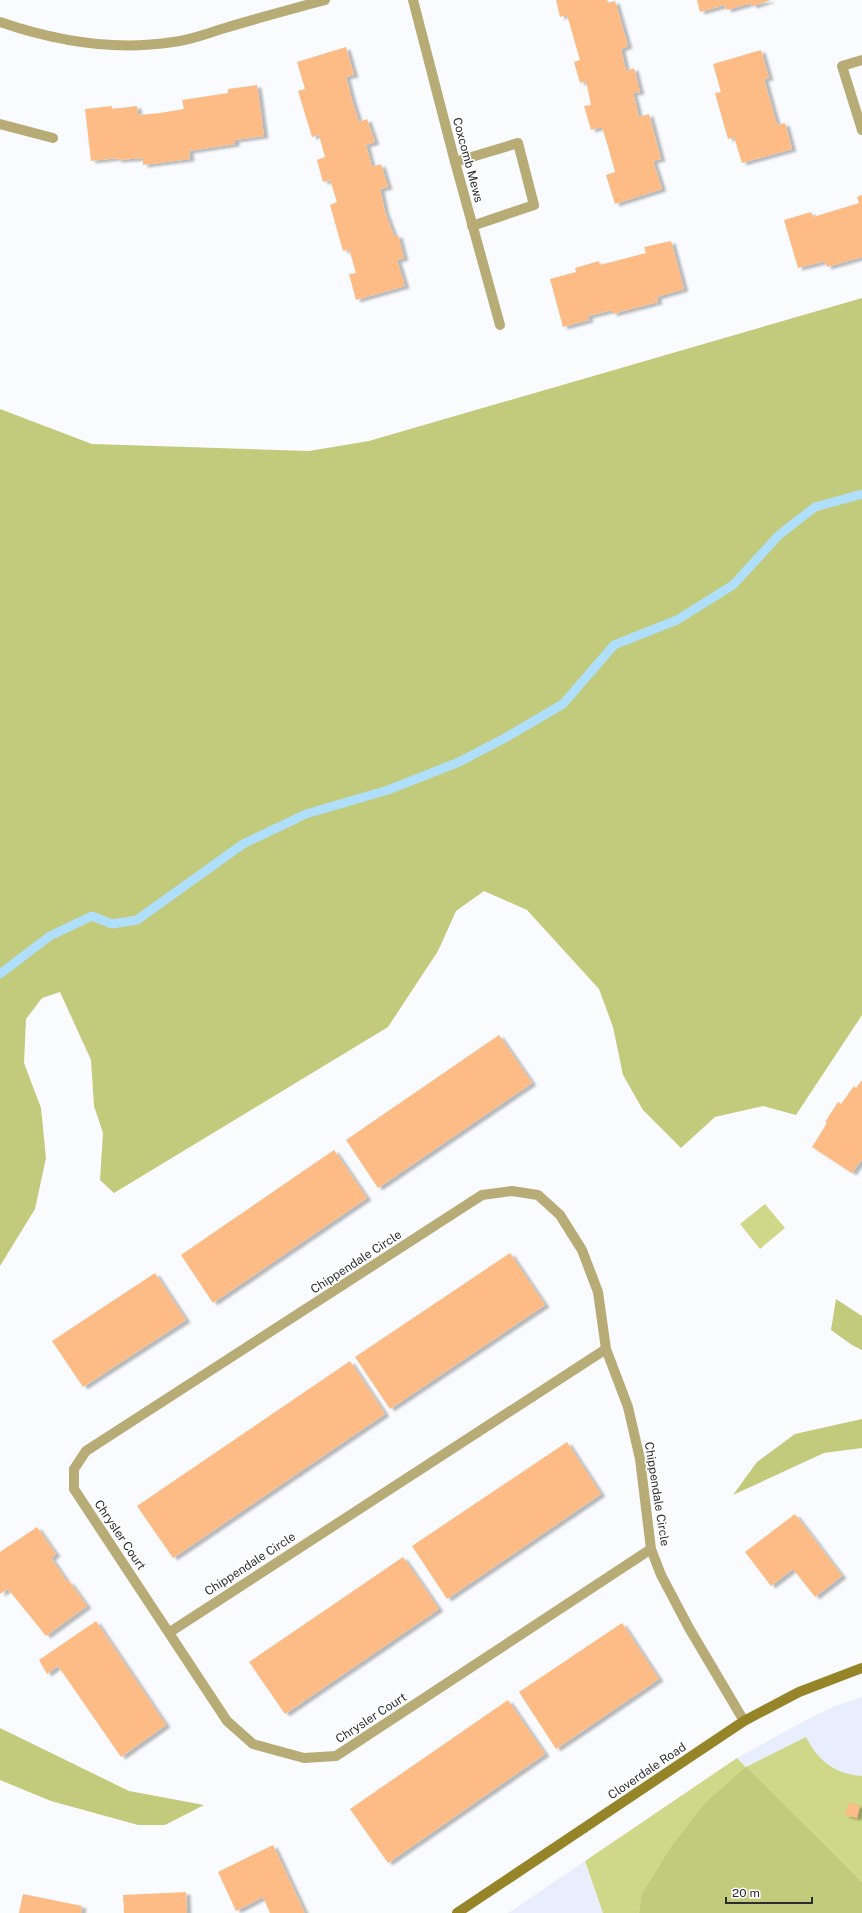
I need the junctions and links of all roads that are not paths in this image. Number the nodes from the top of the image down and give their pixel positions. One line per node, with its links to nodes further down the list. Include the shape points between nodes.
1 (325, 0): 3 (street, via 193,38 152,45 128,46 68,40 22,30)
2 (413, 0): 8 (street, Coxcomb Mews)
3 (0, 22)
4 (862, 60): 6 (street, via 842,66)
5 (0, 124): 7 (street)
6 (862, 130)
7 (53, 138)
8 (455, 162): 9 (street, Coxcomb Mews); 9 (street, via 518,142 534,205)
9 (472, 226): 10 (street, Coxcomb Mews)
10 (500, 325)
11 (606, 1349): 12 (street, Chippendale Circle, via 598,1292 582,1250 560,1215 538,1195 512,1191 482,1196 86,1451 74,1469); 13 (street, Chippendale Circle, via 628,1407 640,1459); 14 (street, Chippendale Circle)
12 (74, 1489): 14 (street, Chrysler Court)
13 (651, 1549): 14 (street, Chrysler Court, via 336,1756 304,1758 253,1744 227,1720); 16 (street, Chippendale Circle, via 660,1575)
14 (170, 1632)
15 (862, 1668): 16 (street, Cloverdale Road, via 799,1692)
16 (744, 1722): 17 (street, Cloverdale Road)
17 (457, 1913)

